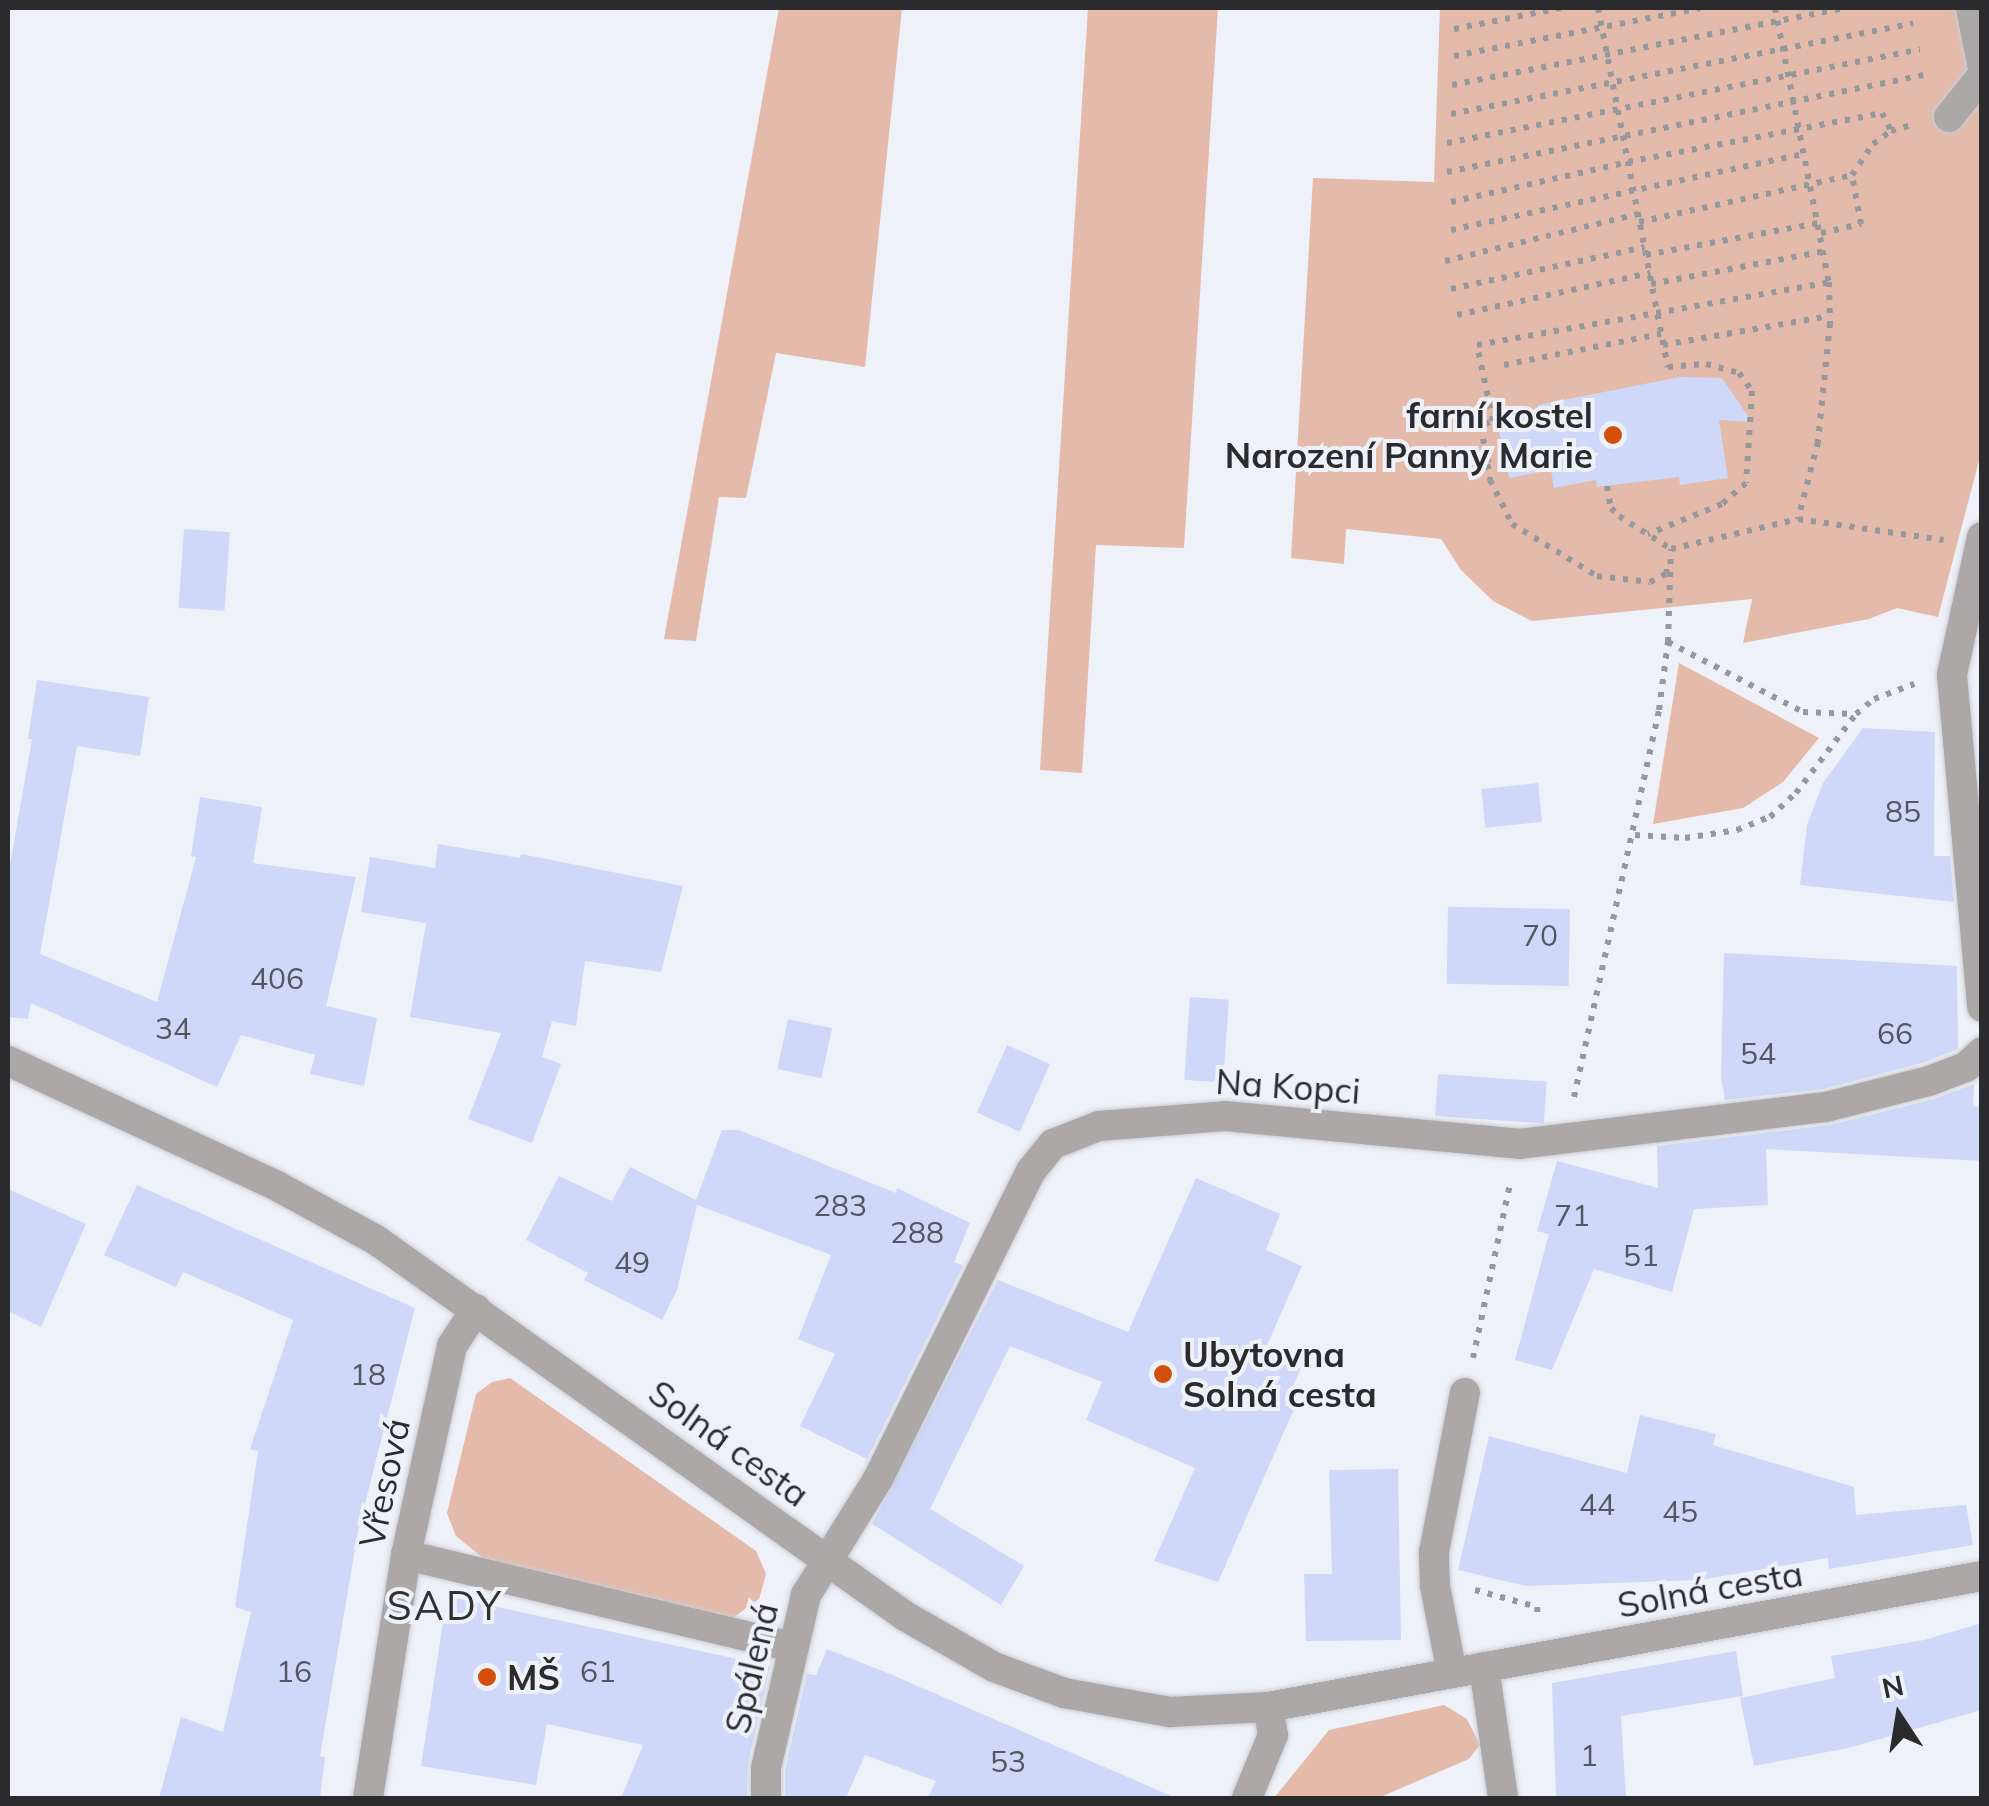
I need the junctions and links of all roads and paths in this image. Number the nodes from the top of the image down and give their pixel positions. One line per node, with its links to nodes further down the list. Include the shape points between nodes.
1 (1561, 8): 10 (path)
2 (1598, 8): 9 (path)
3 (1700, 8): 9 (path)
4 (1775, 8): 7 (path)
5 (1845, 8): 7 (path)
6 (1972, 8): 15 (street)
7 (1778, 22): 11 (path); 13 (path)
8 (1913, 23): 11 (path)
9 (1602, 26): 13 (path); 14 (path)
10 (1454, 29)
11 (1783, 47): 16 (path); 19 (path)
12 (1920, 49): 16 (path)
13 (1607, 55): 19 (path); 20 (path)
14 (1454, 56)
15 (1982, 64)
16 (1788, 72): 21 (path); 22 (path)
17 (1923, 75): 21 (path)
18 (1982, 76): 24 (street)
19 (1612, 81): 22 (path); 23 (path)
20 (1452, 85)
21 (1793, 100): 25 (path); 27 (path)
22 (1618, 108): 27 (path); 28 (path)
23 (1451, 114)
24 (1949, 117): 26 (path)
25 (1799, 128): 26 (path, via 1882,113); 29 (path); 30 (path)
26 (1891, 131): 32 (path)
27 (1623, 135): 30 (path); 31 (path)
28 (1447, 143)
29 (1804, 154): 33 (path); 34 (path)
30 (1628, 162): 34 (path); 35 (path)
31 (1447, 172)
32 (1852, 175): 33 (path); 39 (path, via 1861,224)
33 (1810, 184): 36 (path); 37 (path)
34 (1634, 189): 36 (path); 38 (path)
35 (1451, 202)
36 (1639, 218): 40 (path); 42 (path)
37 (1818, 223): 39 (path); 40 (path)
38 (1450, 230)
39 (1821, 234): 41 (path)
40 (1645, 251): 43 (path); 46 (path)
41 (1824, 251): 44 (path); 45 (path)
42 (1444, 261)
43 (1650, 273): 45 (path); 48 (path)
44 (1830, 282): 47 (path); 49 (path)
45 (1652, 284): 47 (path)
46 (1451, 289)
47 (1657, 312): 50 (path); 54 (path, via 1476,345 1493,420 1483,425)
48 (1457, 315)
49 (1830, 316): 51 (path); 56 (path, via 1818,442)
50 (1662, 334): 51 (path); 52 (path)
51 (1663, 345): 57 (path, via 1668,367 1706,364 1739,373 1752,391 1751,430 1746,482 1722,504)
52 (1504, 365)
53 (1504, 455): 54 (path)
54 (1486, 460): 59 (path, via 1512,524 1596,576 1650,582 1666,574)
55 (1607, 486): 57 (path, via 1611,508)
56 (1798, 519): 58 (path); 59 (path)
57 (1648, 534): 59 (path)
58 (1980, 541): 61 (street)
59 (1671, 548): 60 (path)
60 (1668, 642): 62 (path, via 1804,712); 63 (path)
61 (1952, 675): 62 (path, via 1898,690); 64 (street)
62 (1856, 714): 63 (path, via 1796,794 1770,817 1685,838)
63 (1635, 834): 67 (path)
64 (1982, 1007)
65 (1982, 1052): 67 (street, Na Kopci, via 1966,1067 1929,1081 1826,1107)
66 (8, 1061): 69 (street, Solná cesta, via 329,1212)
67 (1565, 1137): 68 (street, Na Kopci)
68 (1519, 1144): 70 (path); 72 (street, Na Kopci, via 1225,1116 1099,1126 1053,1144 1031,1170 878,1479)
69 (476, 1309): 71 (street, Vřesová, via 452,1346); 72 (street, Solná cesta)
70 (1465, 1393): 78 (street, via 1434,1567)
71 (406, 1555): 76 (street); 80 (street, Vřesová)
72 (827, 1560): 76 (street, Spálená, via 806,1595); 79 (street, Solná cesta, via 949,1643 1028,1681 1170,1712)
73 (1982, 1576): 77 (street, Solná cesta)
74 (1460, 1586): 75 (path, via 1537,1607)
75 (1538, 1627)
76 (792, 1647): 81 (street, Spálená, via 766,1768)
77 (1484, 1668): 78 (street, Solná cesta); 83 (street)
78 (1452, 1673): 79 (street, Solná cesta)
79 (1268, 1707): 82 (street, via 1272,1735)
80 (368, 1798)
81 (766, 1798)
82 (1248, 1798)
83 (1503, 1798)

